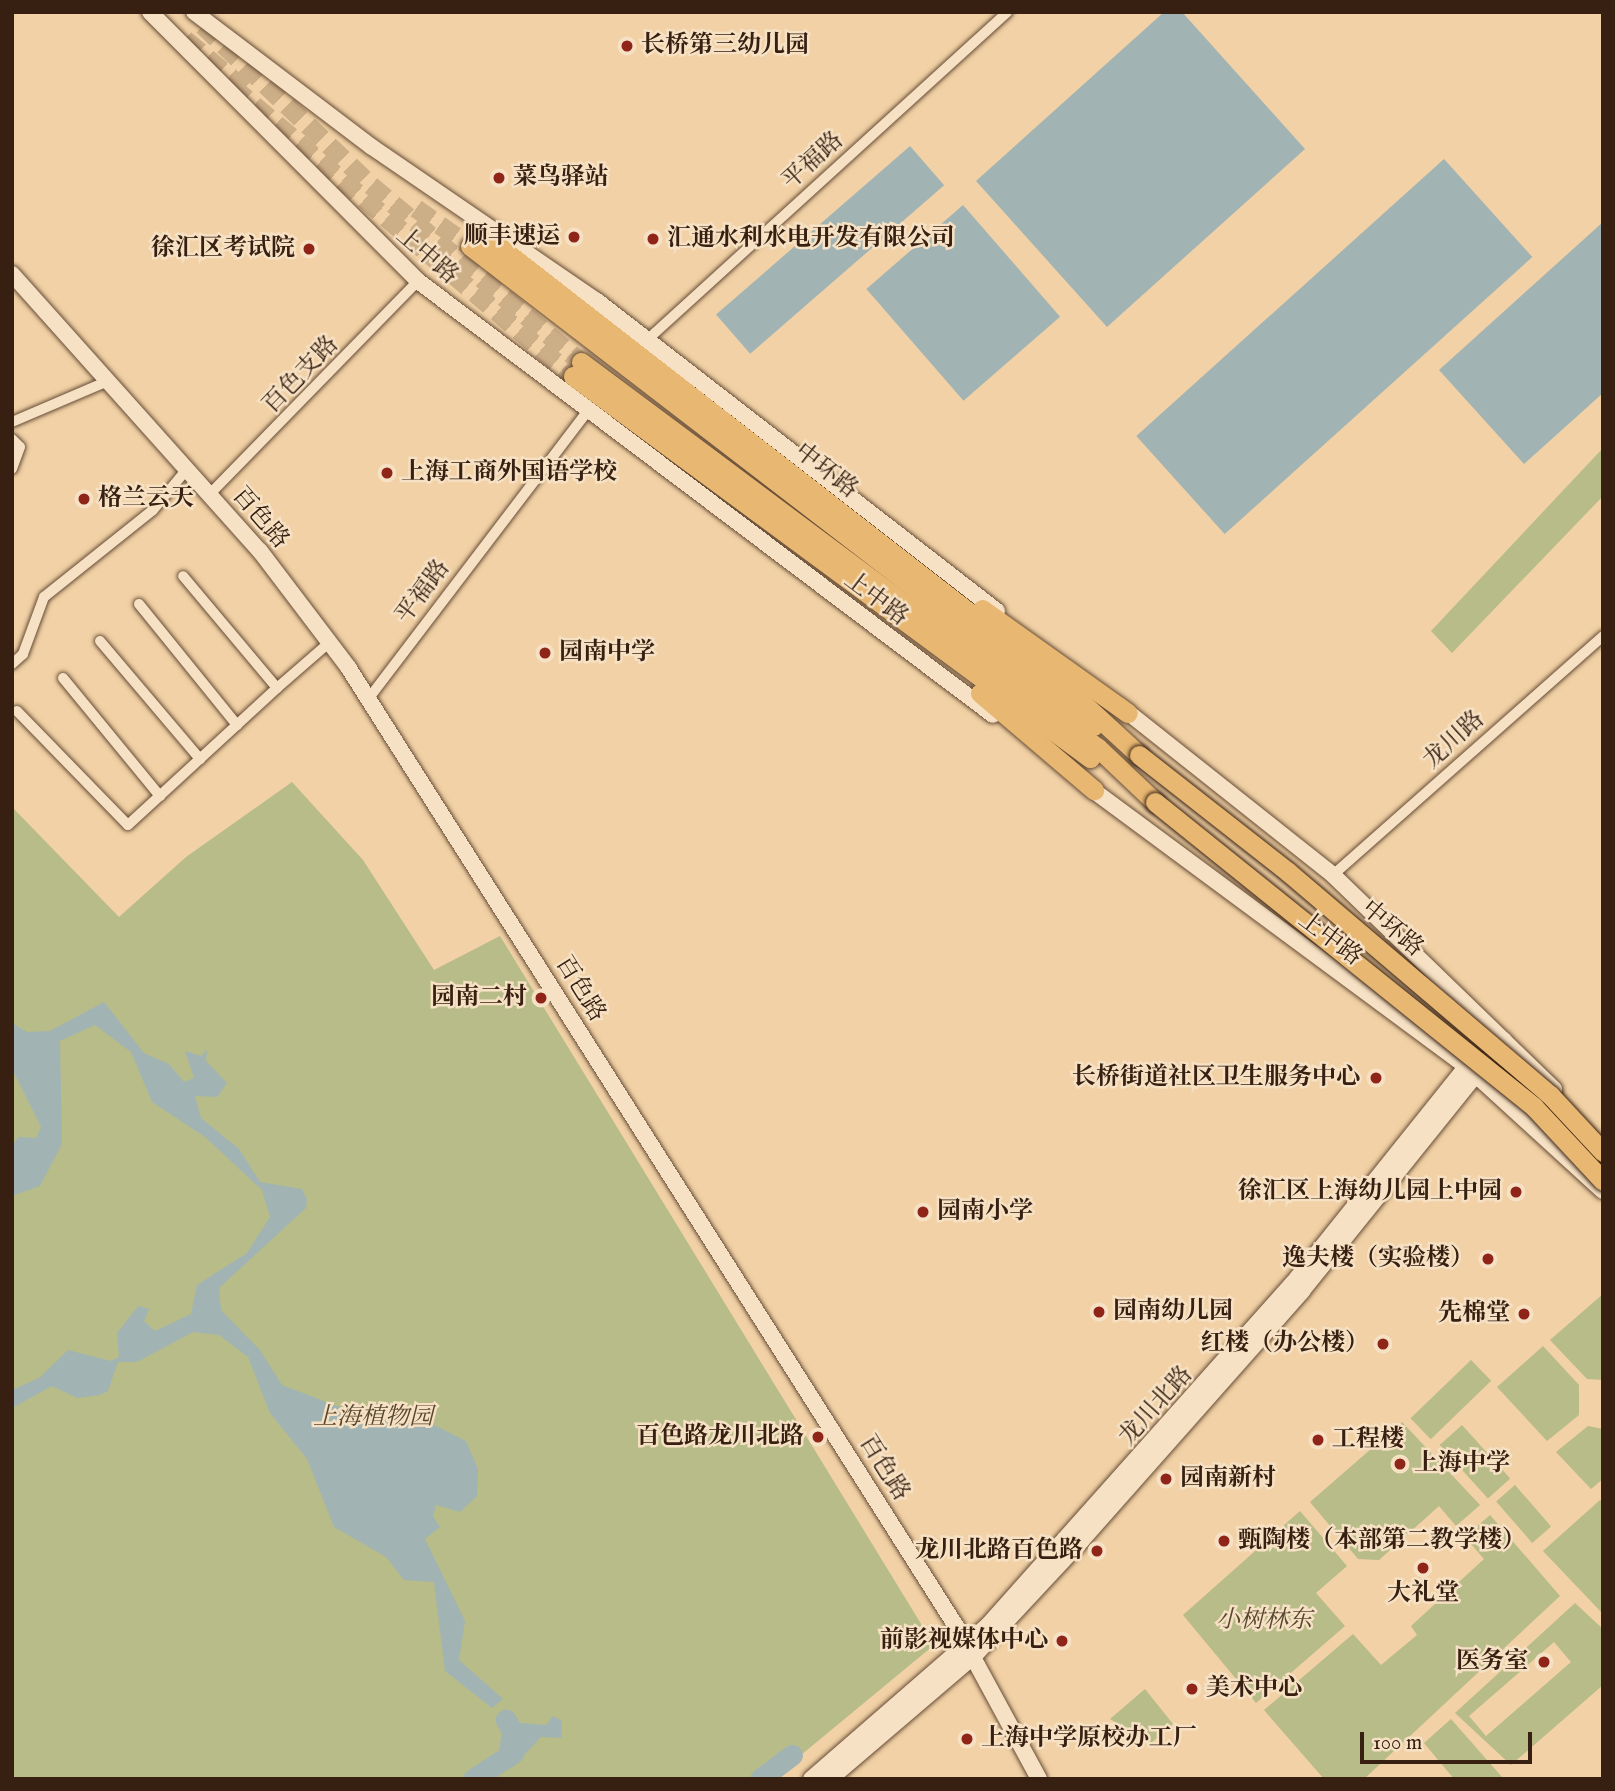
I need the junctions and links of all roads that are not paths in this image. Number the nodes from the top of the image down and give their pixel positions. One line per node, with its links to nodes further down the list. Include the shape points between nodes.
1 (149, 12): 5 (main road, 上中路)
2 (194, 12): 6 (main road, 上中路, via 372,147)
3 (1007, 12): 6 (street, 平福路)
4 (12, 274): 7 (main road, 百色路)
5 (418, 281): 8 (main road, 上中路); 14 (street, 百色支路)
6 (647, 340): 27 (main road, 上中路)
7 (108, 381): 9 (street); 12 (main road, 百色路)
8 (588, 411): 25 (street, 平福路); 30 (main road, 上中路)
9 (12, 422)
10 (12, 439): 13 (street, via 20,447)
11 (759, 450): 21 (highway, 中环路); 21 (highway, 中环路, via 474,238); 27 (highway)
12 (187, 469): 14 (main road, 百色路); 22 (street, via 153,510 44,597 23,654)
13 (12, 470)
14 (210, 494): 19 (main road, 百色路)
15 (183, 576): 24 (street)
16 (139, 604): 28 (street)
17 (1603, 636): 32 (street, 龙川路)
18 (100, 641): 29 (street)
19 (330, 642): 24 (street); 25 (main road, 百色路)
20 (942, 650): 21 (highway, 中环路); 21 (highway, 中环路, via 577,369); 30 (highway, via 982,695)
21 (995, 663): 36 (highway, 中环路, bridge, via 1139,755 1288,872 1550,1095); 37 (highway, 中环路, bridge, via 1155,802 1534,1107)
22 (12, 664)
23 (63, 678): 31 (street)
24 (277, 688): 28 (street)
25 (369, 698): 39 (main road, 百色路)
26 (17, 710): 31 (street, via 128,825)
27 (1128, 713): 32 (main road, 上中路)
28 (237, 725): 29 (street)
29 (200, 759): 31 (street)
30 (1094, 790): 34 (main road, 上中路)
31 (160, 796)
32 (1333, 875): 33 (main road, 上中路)
33 (1503, 1033): 34 (main road, 龙川北路); 35 (main road, 上中路)
34 (1471, 1070): 38 (main road, 上中路); 39 (main road, 龙川北路, via 1243,1360)
35 (1603, 1143)
36 (1603, 1152)
37 (1603, 1181)
38 (1603, 1191)
39 (971, 1651): 40 (main road, 龙川北路); 41 (main road, 龙川北路); 42 (main road, 百色路)
40 (811, 1779)
41 (830, 1779)
42 (1039, 1779)

